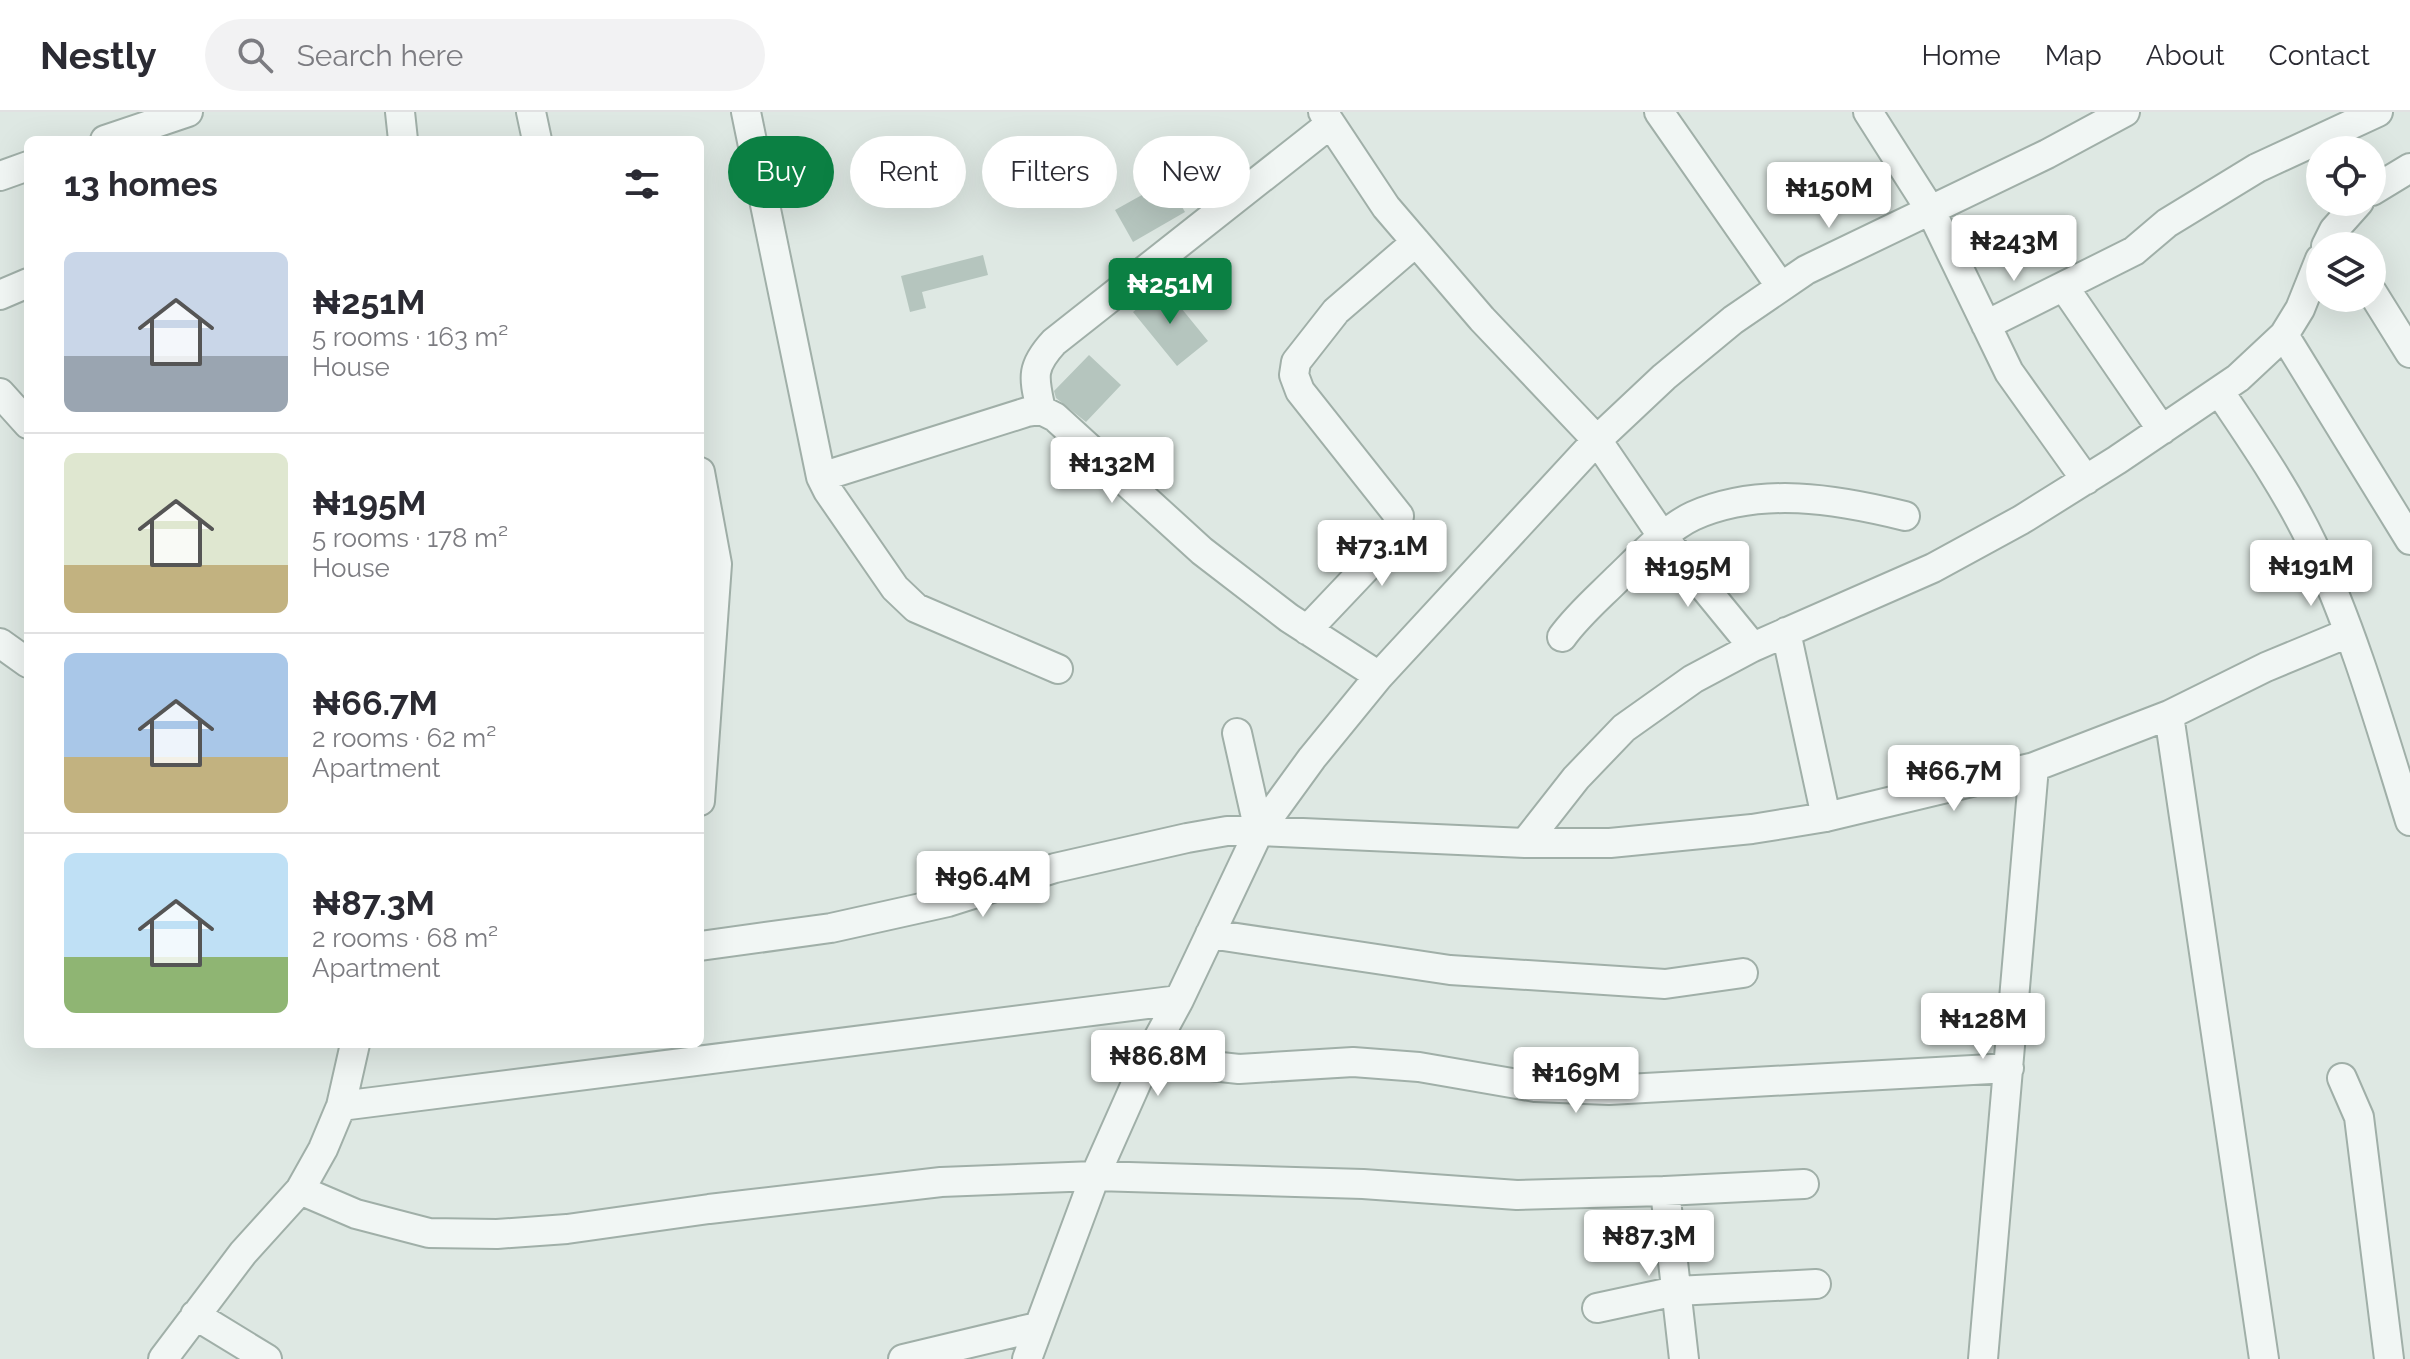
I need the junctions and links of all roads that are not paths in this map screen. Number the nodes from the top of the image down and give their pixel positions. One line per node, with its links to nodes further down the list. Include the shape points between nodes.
1 (188, 112): 11 (street)
2 (400, 112): 12 (street)
3 (531, 112): 13 (street)
4 (746, 112): 35 (street)
5 (1659, 112): 21 (street)
6 (1868, 112): 18 (street)
7 (2125, 112): 10 (street)
8 (2378, 112): 22 (street, via 2257,168 2167,223 2134,251)
9 (1326, 118): 19 (street); 31 (street, via 1054,342 1039,358 1034,378)
10 (2095, 119): 18 (street)
11 (117, 136)
12 (403, 136)
13 (536, 136)
14 (24, 167): 16 (street)
15 (2410, 168): 17 (street)
16 (0, 176)
17 (2386, 183)
18 (1931, 211): 21 (street); 26 (street)
19 (1416, 242): 34 (street); 41 (street, via 1336,311 1296,362 1300,391 1399,516 1382,551)
20 (24, 285): 24 (street)
21 (1781, 287): 34 (street, via 1664,377)
22 (2064, 287): 26 (street); 33 (street)
23 (2306, 294): 27 (street)
24 (0, 295)
25 (2384, 312): 28 (street)
26 (1986, 325): 36 (street, via 2009,372)
27 (2284, 335): 29 (street); 40 (street)
28 (2410, 353)
29 (2219, 391): 33 (street); 43 (street, via 2278,479 2312,543)
30 (0, 393): 32 (street)
31 (1041, 410): 35 (street); 41 (street, via 1202,551)
32 (24, 420)
33 (2162, 430): 36 (street)
34 (1597, 440): 39 (street); 49 (street)
35 (821, 477): 48 (street, via 895,588 916,608)
36 (2086, 480): 42 (street, via 1933,568)
37 (704, 494): 52 (street, via 717,564)
38 (1905, 516): 39 (street, via 1792,497 1740,501 1691,516)
39 (1663, 537): 44 (street); 46 (street)
40 (2410, 540)
41 (1307, 630): 49 (street)
42 (1786, 632): 46 (street); 54 (street)
43 (2348, 633): 50 (street); 55 (street)
44 (1562, 637)
45 (0, 643): 47 (street)
46 (1753, 647): 57 (street, via 1693,679 1624,728)
47 (24, 660)
48 (1058, 669)
49 (1379, 676): 56 (street)
50 (2169, 715): 53 (street); 82 (street)
51 (1237, 733): 56 (street)
52 (704, 745)
53 (2034, 767): 54 (street); 64 (street)
54 (1826, 817): 57 (street, via 1610,843)
55 (2410, 821)
56 (1259, 831): 57 (street); 58 (street); 59 (street, via 1187,838 831,928)
57 (1525, 843)
58 (1210, 934): 60 (street, via 1450,970 1665,984); 61 (street)
59 (704, 945)
60 (1743, 973)
61 (1179, 1000): 63 (street); 66 (street)
62 (354, 1048): 66 (street)
63 (1147, 1059): 64 (street, via 1239,1069 1353,1062 1419,1067 1535,1087 1609,1090); 67 (street)
64 (2009, 1068): 81 (street)
65 (2342, 1078): 83 (street, via 2359,1117)
66 (341, 1106): 69 (street)
67 (1095, 1176): 69 (street, via 941,1182 497,1234 429,1233 356,1214); 70 (street, via 1363,1184 1517,1195); 75 (street)
68 (1804, 1184): 70 (street)
69 (300, 1190): 74 (street)
70 (1665, 1191): 72 (street)
71 (1816, 1284): 72 (street)
72 (1676, 1291): 73 (street); 80 (street)
73 (1597, 1308)
74 (195, 1315): 76 (street); 77 (street)
75 (1037, 1327): 78 (street); 79 (street)
76 (163, 1359)
77 (267, 1359)
78 (903, 1359)
79 (1027, 1359)
80 (1684, 1359)
81 (1983, 1359)
82 (2264, 1359)
83 (2389, 1359)

